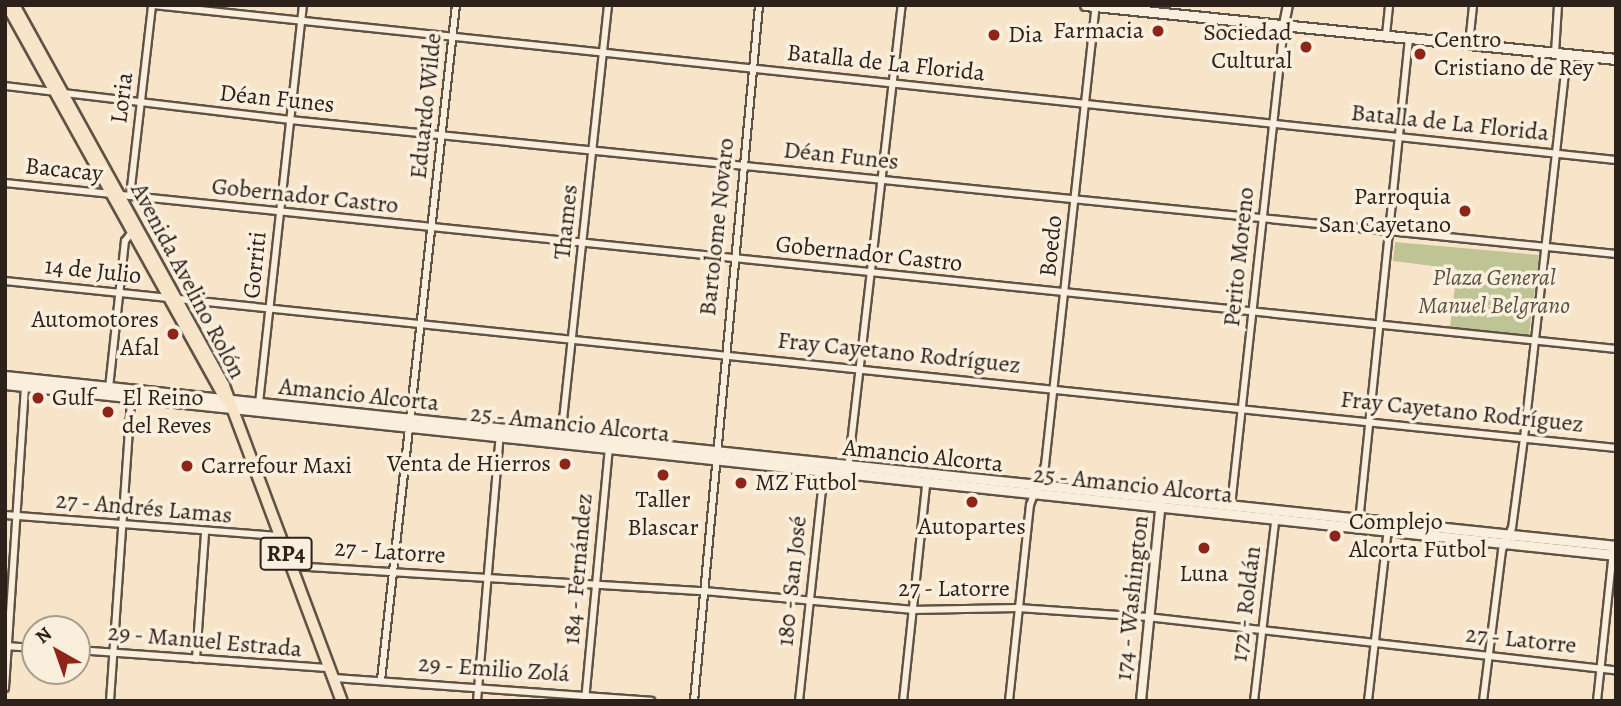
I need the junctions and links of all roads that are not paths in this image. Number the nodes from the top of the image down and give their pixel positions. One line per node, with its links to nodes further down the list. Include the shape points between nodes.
1 (6, 5): 29 (main road, Avenida Avelino Rolón / RP4)
2 (14, 5): 29 (main road, Avenida Avelino Rolón / RP4)
3 (153, 5): 16 (street, Batalla de La Florida); 30 (street, Loria)
4 (303, 5): 16 (street, Gorriti)
5 (456, 5): 19 (street, Eduardo Wilde)
6 (608, 5): 22 (street, Thames)
7 (759, 5): 26 (street, Bartolome Novaro)
8 (902, 5): 27 (street)
9 (1085, 5): 14 (main road)
10 (1288, 5): 17 (street, Perito Moreno)
11 (1389, 5): 18 (street)
12 (1473, 5): 21 (street)
13 (1558, 5): 23 (street)
14 (1096, 6): 15 (main road); 31 (street, Boedo)
15 (1159, 9): 17 (main road)
16 (301, 20): 19 (street, Batalla de La Florida); 32 (street, Gorriti)
17 (1284, 25): 18 (main road); 33 (street, Perito Moreno)
18 (1386, 35): 20 (main road)
19 (453, 36): 22 (street, Batalla de La Florida); 34 (street, Eduardo Wilde)
20 (1409, 37): 21 (main road); 35 (street)
21 (1469, 44): 23 (main road)
22 (603, 52): 26 (street, Batalla de La Florida); 36 (street, Thames)
23 (1555, 53): 24 (main road)
24 (1567, 54): 25 (main road); 37 (street)
25 (1616, 59)
26 (753, 68): 27 (street, Batalla de La Florida); 39 (street, Bartolome Novaro)
27 (893, 84): 31 (street, Batalla de La Florida); 40 (street)
28 (5, 86): 29 (street, Déan Funes)
29 (58, 93): 30 (street, Déan Funes); 42 (main road, Avenida Avelino Rolón / RP4)
30 (140, 103): 32 (street, Déan Funes); 42 (street, Loria)
31 (1086, 104): 33 (street, Batalla de La Florida); 43 (street, Boedo)
32 (290, 120): 34 (street, Déan Funes); 44 (street, Gorriti)
33 (1273, 123): 35 (street, Batalla de La Florida); 45 (street, Perito Moreno)
34 (442, 135): 36 (street, Déan Funes); 46 (street, Eduardo Wilde)
35 (1398, 138): 37 (street, Batalla de La Florida); 47 (street)
36 (593, 151): 39 (street, Déan Funes); 49 (street, Thames)
37 (1556, 153): 38 (street, Batalla de La Florida); 50 (street)
38 (1616, 160)
39 (743, 166): 40 (street, Déan Funes); 52 (street, Bartolome Novaro)
40 (881, 180): 43 (street, Déan Funes); 53 (street)
41 (5, 183): 42 (street, Bacacay)
42 (120, 195): 44 (street, Gobernador Castro); 48 (main road, Avenida Avelino Rolón / RP4); 57 (main road, Avenida Avelino Rolón / RP4)
43 (1075, 200): 45 (street, Déan Funes); 56 (street, Boedo)
44 (280, 212): 46 (street, Gobernador Castro); 58 (street, Gorriti)
45 (1263, 218): 47 (street, Déan Funes); 59 (street, Perito Moreno)
46 (432, 229): 49 (street, Gobernador Castro); 60 (street, Eduardo Wilde)
47 (1388, 231): 50 (street, Déan Funes); 61 (street)
48 (132, 232): 55 (street, via 125,241); 57 (main road, Avenida Avelino Rolón / RP4)
49 (583, 243): 52 (street, Gobernador Castro); 62 (street, Thames)
50 (1545, 247): 51 (street, Déan Funes); 63 (street)
51 (1616, 254)
52 (733, 258): 53 (street, Gobernador Castro); 65 (street, Bartolome Novaro)
53 (871, 275): 56 (street, Gobernador Castro); 66 (street)
54 (5, 281): 55 (street, 14 de Julio)
55 (119, 293): 57 (street, 14 de Julio); 71 (street)
56 (1065, 294): 59 (street, Gobernador Castro); 70 (street, Boedo)
57 (172, 298): 58 (street, Fray Cayetano Rodríguez); 74 (main road, Avenida Avelino Rolón / RP4, via 224,386)
58 (269, 309): 60 (street, Fray Cayetano Rodríguez); 73 (street, Gorriti)
59 (1253, 313): 61 (street, Gobernador Castro); 75 (street, Perito Moreno)
60 (421, 322): 62 (street, Fray Cayetano Rodríguez); 77 (street, Eduardo Wilde)
61 (1378, 326): 63 (street, Gobernador Castro); 76 (street)
62 (573, 338): 65 (street, Fray Cayetano Rodríguez); 80 (street, Thames)
63 (1535, 341): 64 (street, Gobernador Castro); 79 (street)
64 (1616, 349)
65 (724, 353): 66 (street, Fray Cayetano Rodríguez); 83 (street, Bartolome Novaro)
66 (861, 368): 70 (street, Fray Cayetano Rodríguez); 85 (street)
67 (5, 376): 68 (main road)
68 (25, 382): 69 (main road); 71 (main road); 92 (street)
69 (5, 384)
70 (1054, 389): 75 (street, Fray Cayetano Rodríguez); 87 (street, Boedo, via 1044,474)
71 (108, 392): 72 (main road); 74 (main road)
72 (131, 399): 74 (main road); 94 (street)
73 (259, 403): 74 (main road, Amancio Alcorta); 77 (main road, Amancio Alcorta)
74 (228, 404): 77 (main road, 25 - Amancio Alcorta); 98 (main road, RP4)
75 (1242, 408): 76 (street, Fray Cayetano Rodríguez); 89 (street, Perito Moreno)
76 (1368, 423): 79 (street, Fray Cayetano Rodríguez); 93 (street)
77 (410, 424): 78 (main road, 25 - Amancio Alcorta); 102 (street, Eduardo Wilde)
78 (500, 432): 80 (main road, 25 - Amancio Alcorta); 103 (street)
79 (1524, 438): 82 (street, Fray Cayetano Rodríguez); 97 (street)
80 (561, 440): 81 (main road, 25 - Amancio Alcorta)
81 (610, 445): 83 (main road, 25 - Amancio Alcorta); 104 (street, 184 - Fernández)
82 (1616, 448)
83 (716, 456): 84 (main road, 25 - Amancio Alcorta); 105 (street, Bartolome Novaro)
84 (825, 468): 85 (main road, Amancio Alcorta); 106 (street, 180 - San José)
85 (848, 471): 86 (main road, Amancio Alcorta)
86 (926, 479): 87 (main road, Amancio Alcorta); 108 (street)
87 (1036, 491): 88 (main road, Amancio Alcorta); 107 (street, Boedo)
88 (1161, 503): 89 (main road, Amancio Alcorta); 109 (street, 174 - Washington)
89 (1231, 511): 91 (main road, Amancio Alcorta)
90 (5, 515): 92 (street, 27 - Andrés Lamas)
91 (1276, 515): 93 (main road); 110 (street, 172 - Roldán)
92 (16, 516): 94 (street, 27 - Andrés Lamas); 112 (street)
93 (1359, 524): 95 (main road)
94 (121, 525): 96 (street, 27 - Andrés Lamas); 114 (street)
95 (1388, 527): 97 (main road); 99 (main road); 111 (street)
96 (205, 532): 98 (street, 27 - Andrés Lamas); 116 (street)
97 (1509, 534): 99 (street); 100 (main road)
98 (278, 536): 101 (main road, RP4)
99 (1504, 543): 100 (main road); 115 (street)
100 (1614, 550): 117 (street)
101 (291, 566): 102 (street, 27 - Latorre); 119 (main road, RP4)
102 (392, 571): 103 (street, 27 - Latorre); 120 (street, Eduardo Wilde)
103 (488, 577): 104 (street, 27 - Latorre); 121 (street)
104 (597, 585): 105 (street, 27 - Latorre); 123 (street, 184 - Fernández)
105 (704, 591): 106 (street, 27 - Latorre); 128 (street, Bartolome Novaro)
106 (809, 600): 108 (street, 27 - Latorre); 129 (street, 180 - San José)
107 (1018, 608): 108 (street, 27 - Latorre); 109 (street, 27 - Latorre); 131 (street, Boedo)
108 (911, 610): 130 (street)
109 (1148, 617): 110 (street, 27 - Latorre); 132 (street, 174 - Washington)
110 (1262, 632): 111 (street, 27 - Latorre); 133 (street, 172 - Roldán)
111 (1375, 643): 115 (street, 27 - Latorre); 134 (street)
112 (7, 646): 122 (street)
113 (91, 651): 114 (street, 29 - Manuel Estrada)
114 (113, 653): 116 (street, 29 - Manuel Estrada); 124 (street)
115 (1489, 656): 117 (street, 27 - Latorre); 135 (street)
116 (195, 659): 119 (street, 29 - Manuel Estrada)
117 (1601, 668): 118 (street, 27 - Latorre); 136 (street)
118 (1616, 670)
119 (332, 673): 120 (street, 29 - Emilio Zolá); 125 (main road, RP4)
120 (382, 680): 121 (street, 29 - Emilio Zolá)
121 (478, 686): 123 (street, 29 - Emilio Zolá); 126 (street)
122 (5, 688)
123 (585, 698): 127 (street, 29 - Emilio Zolá)
124 (110, 701)
125 (342, 701)
126 (477, 701)
127 (651, 701)
128 (694, 701)
129 (799, 701)
130 (903, 701)
131 (1009, 701)
132 (1141, 701)
133 (1254, 701)
134 (1368, 701)
135 (1483, 701)
136 (1597, 701)

